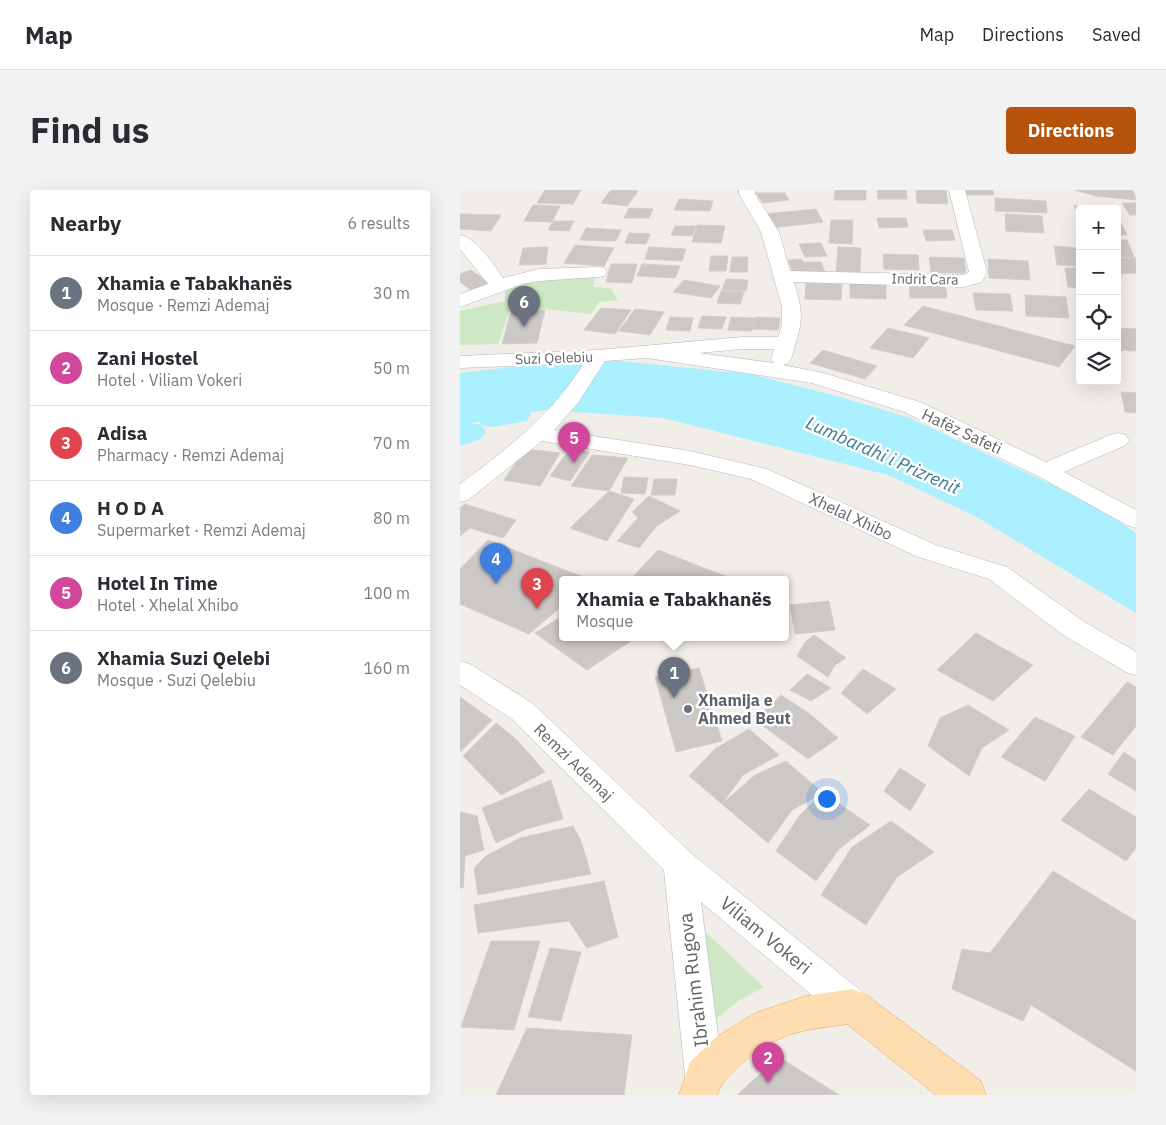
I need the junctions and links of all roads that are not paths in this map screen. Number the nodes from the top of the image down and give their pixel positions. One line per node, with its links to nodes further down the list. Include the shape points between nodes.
1 (742, 190): 5 (street, via 770,232)
2 (957, 190): 5 (street, Indrit Cara, via 978,272 975,278)
3 (460, 240): 6 (street, via 489,270)
4 (598, 272): 6 (street, via 539,275)
5 (784, 276): 8 (street, via 792,307 792,326)
6 (499, 286): 7 (street)
7 (460, 301)
8 (786, 343): 9 (street, Suzi Qelebiu); 12 (street)
9 (649, 352): 10 (street, Suzi Qelebiu); 12 (street, Suzi Qelebiu)
10 (595, 361): 11 (street, Suzi Qelebiu); 13 (street)
11 (460, 362)
12 (778, 370): 15 (street, Hafëz Safeti, via 816,377 912,407)
13 (545, 428): 16 (street); 18 (street, Xhelal Xhibo, via 759,474 927,551 998,574 1072,628)
14 (1118, 440): 15 (street)
15 (1046, 471): 17 (street, Hafëz Safeti)
16 (460, 495)
17 (1136, 520)
18 (1136, 666)
19 (460, 671): 20 (street, Remzi Ademaj, via 522,712)
20 (680, 864): 21 (street, Viliam Vokeri); 22 (street, Ibrahim Rugova)
21 (852, 1006): 22 (main road, via 806,1013 768,1025 728,1051); 23 (main road, Viliam Vokeri)
22 (701, 1085)
23 (967, 1095)

